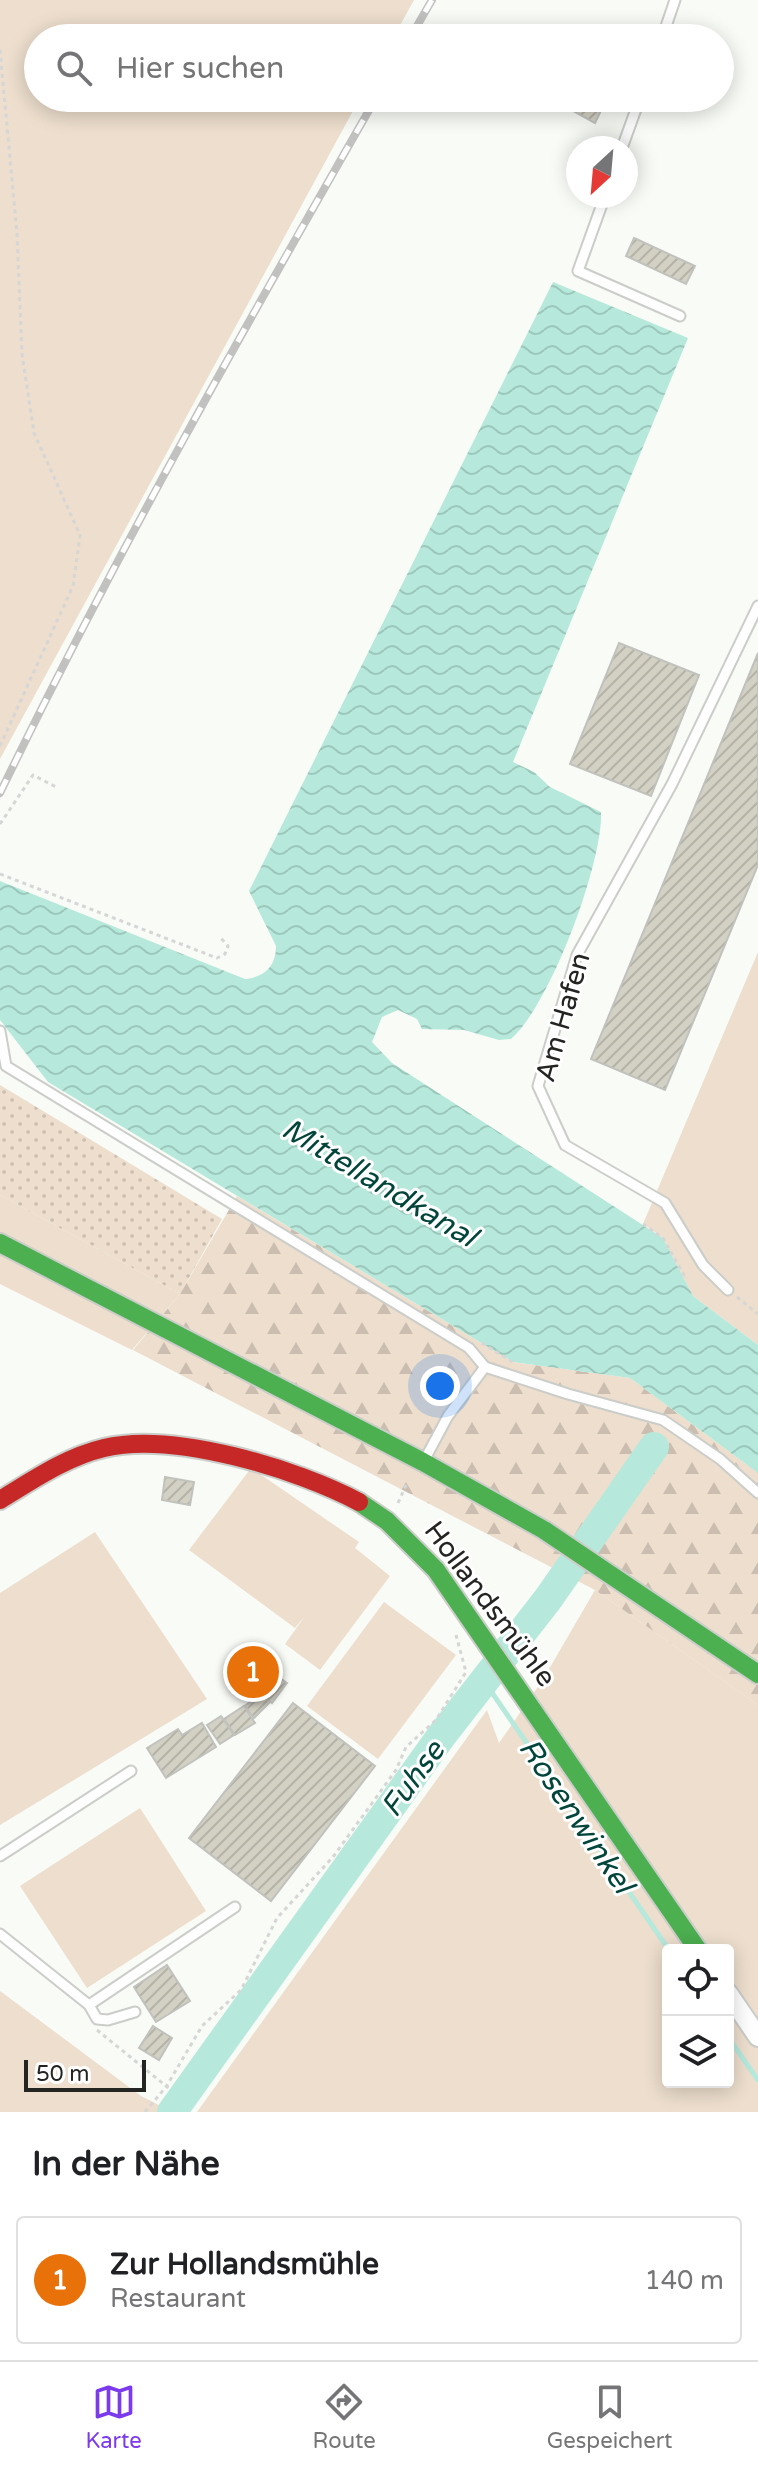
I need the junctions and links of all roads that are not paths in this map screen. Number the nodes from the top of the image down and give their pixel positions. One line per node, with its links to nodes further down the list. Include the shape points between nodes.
1 (675, 0): 2 (lane)
2 (667, 24)
3 (635, 112): 4 (lane)
4 (626, 136)
5 (601, 208): 6 (lane, via 578,271)
6 (680, 316)
7 (758, 606): 10 (lane, Am Hafen, via 672,784 577,955 538,1086 565,1145 665,1203 703,1265)
8 (0, 1031): 11 (lane, via 6,1066 456,1340)
9 (0, 1243): 12 (street)
10 (728, 1290)
11 (485, 1367): 12 (lane, via 448,1416); 13 (lane, via 663,1420)
12 (423, 1462): 15 (street, via 544,1530)
13 (758, 1493)
14 (0, 1500): 20 (street, Hollandsmühle, via 70,1459 140,1442 300,1474 330,1484 389,1521 420,1550 476,1627)
15 (758, 1674)
16 (131, 1771): 17 (lane)
17 (0, 1856)
18 (235, 1907): 22 (lane)
19 (0, 1934): 22 (lane)
20 (694, 1944)
21 (734, 2002): 24 (street)
22 (89, 2005): 23 (lane, via 97,2019)
23 (135, 2012)
24 (758, 2037)

